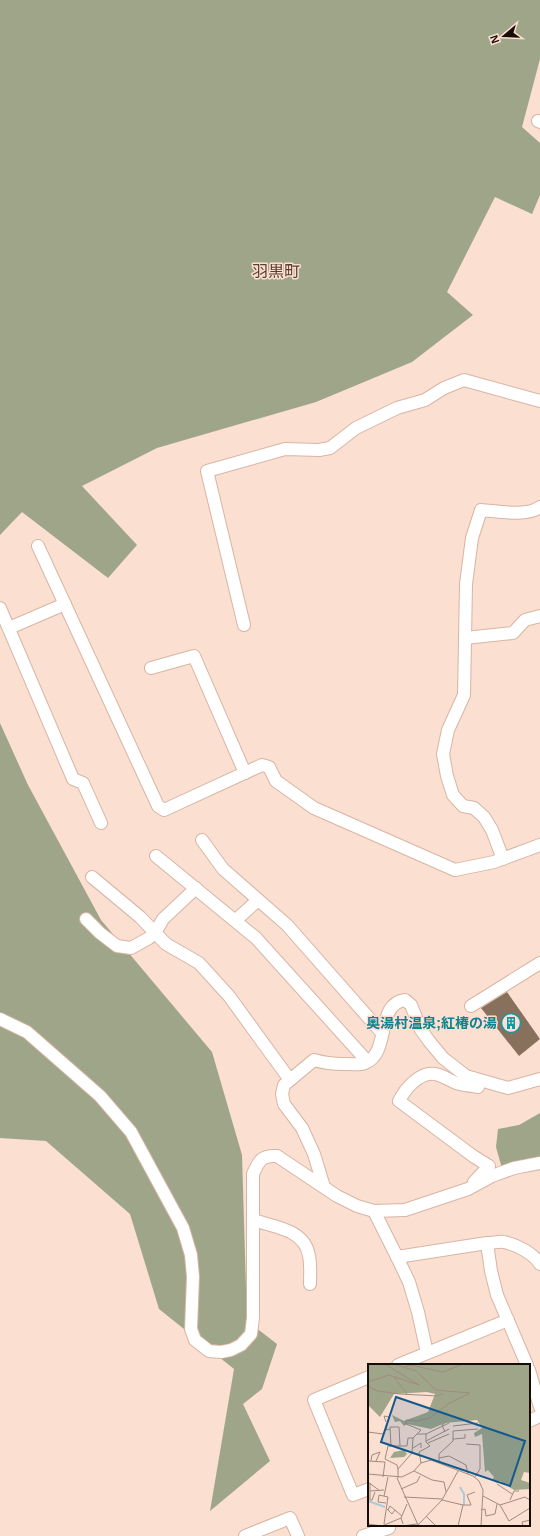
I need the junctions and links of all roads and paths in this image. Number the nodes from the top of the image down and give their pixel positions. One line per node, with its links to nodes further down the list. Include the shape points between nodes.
1 (540, 401): 7 (street, via 464,380 444,388 425,400 397,408 356,428 330,448 285,449 207,471)
2 (540, 507): 9 (street, via 535,511 526,512 481,510 472,538 466,584)
3 (38, 546): 4 (street)
4 (65, 604): 8 (street); 11 (street, via 158,806 164,810)
5 (0, 608): 8 (street)
6 (540, 616): 9 (street, via 526,620 514,633)
7 (244, 624)
8 (9, 628): 12 (street, via 73,779 83,782)
9 (465, 638): 16 (street, via 464,695 448,730 443,754 453,795 463,806 474,808 484,817)
10 (151, 668): 11 (street, via 194,656)
11 (245, 773): 16 (street, via 262,765 269,767 276,781 314,808 455,870)
12 (101, 823)
13 (202, 840): 19 (street, via 223,869)
14 (540, 845): 16 (street)
15 (156, 856): 18 (street)
16 (503, 859)
17 (92, 877): 22 (street)
18 (196, 888): 21 (street); 22 (street, via 163,919)
19 (258, 900): 21 (street); 26 (street, via 287,925)
20 (86, 919): 22 (street, via 117,946 130,948)
21 (236, 920): 27 (street, via 256,938)
22 (156, 933): 29 (street, via 166,944 199,963 229,996)
23 (540, 962): 24 (street)
24 (471, 1006)
25 (0, 1019): 35 (street, via 27,1032 100,1096 131,1132 183,1228 193,1277 191,1329 195,1340 209,1352 231,1350 241,1345 251,1334)
26 (382, 1033): 27 (street, via 379,1050); 30 (street, via 393,1006 405,1000 411,1005 421,1030 443,1058 466,1076)
27 (367, 1062): 29 (street, via 356,1065 314,1060)
28 (540, 1079): 30 (street)
29 (290, 1080): 32 (street, via 284,1085 284,1104 302,1128 314,1154)
30 (508, 1088): 33 (street, via 496,1091 456,1083 435,1074 424,1075 410,1084 399,1100 489,1166)
31 (540, 1163): 33 (street, via 514,1168)
32 (324, 1187): 34 (street, via 357,1206); 35 (street, via 277,1156 268,1156 258,1161 253,1174)
33 (468, 1189): 34 (street, via 405,1210)
34 (374, 1211): 37 (street)
35 (253, 1220): 39 (street, via 293,1232 301,1238 309,1255)
36 (488, 1243): 37 (street); 38 (street, via 503,1242 522,1248); 40 (street, via 492,1277)
37 (397, 1257): 41 (street, via 409,1282)
38 (540, 1264)
39 (310, 1284)
40 (508, 1320): 41 (street); 43 (street)
41 (427, 1353): 42 (street)
42 (400, 1364)
43 (527, 1364)
44 (530, 1373): 46 (street)
45 (368, 1377): 49 (street, via 314,1400 353,1495)
46 (540, 1407)
47 (540, 1416): 48 (street)
48 (530, 1421)
49 (368, 1488)
50 (388, 1526): 53 (street, via 389,1528)
51 (245, 1536): 52 (street, via 290,1518)
52 (298, 1536)
53 (364, 1536)

